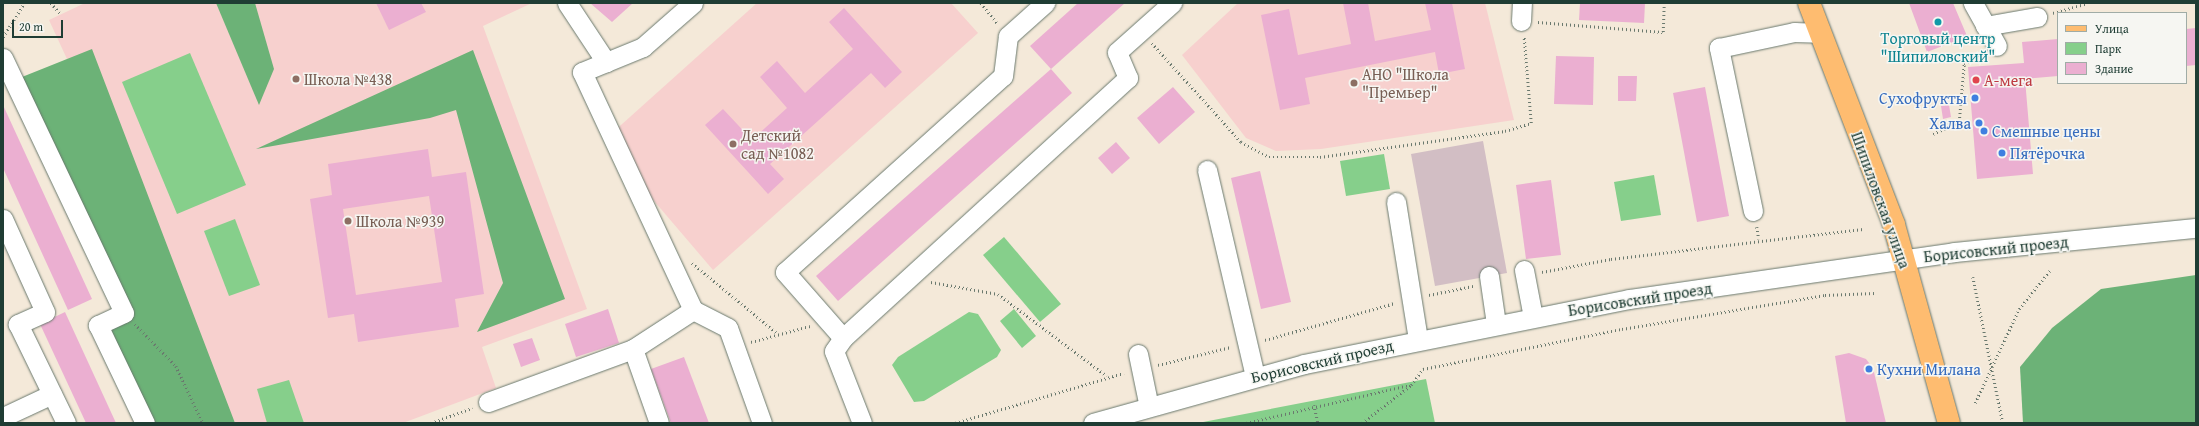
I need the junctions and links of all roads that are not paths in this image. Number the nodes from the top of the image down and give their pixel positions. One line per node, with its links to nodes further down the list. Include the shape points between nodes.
1 (568, 3): 12 (street)
2 (693, 3): 12 (street, via 643,47)
3 (1045, 3): 24 (street, via 1008,36 1003,76 785,272)
4 (1172, 3): 24 (street, via 1117,52 1128,78)
5 (1809, 3): 9 (main road, Шипиловская улица)
6 (1973, 3): 8 (street)
7 (2037, 17): 8 (street)
8 (1985, 26): 10 (street)
9 (1819, 33): 15 (street, via 1794,32 1719,48); 18 (main road, Шипиловская улица)
10 (1996, 46)
11 (3, 58): 34 (street, via 124,313 98,325)
12 (606, 62): 21 (street, via 582,72)
13 (1208, 170): 28 (street)
14 (1396, 202): 25 (street)
15 (1753, 211)
16 (3, 219): 29 (street, via 45,312 18,324)
17 (2196, 228): 18 (street, Борисовский проезд)
18 (1905, 260): 22 (street, Борисовский проезд); 39 (main road, Шипиловская улица)
19 (1524, 270): 22 (street)
20 (1489, 276): 23 (street)
21 (693, 310): 26 (street); 36 (street, via 728,328)
22 (1534, 316): 23 (street, Борисовский проезд)
23 (1496, 324): 25 (street, Борисовский проезд)
24 (843, 338): 37 (street, via 834,351)
25 (1418, 339): 28 (street, Борисовский проезд)
26 (633, 349): 30 (street); 35 (street)
27 (1138, 354): 31 (street)
28 (1255, 376): 31 (street, Борисовский проезд)
29 (52, 394): 32 (street); 33 (street)
30 (488, 402)
31 (1149, 407): 38 (street, Борисовский проезд)
32 (3, 417)
33 (66, 423)
34 (145, 423)
35 (659, 423)
36 (762, 423)
37 (862, 423)
38 (1093, 423)
39 (1949, 423)

